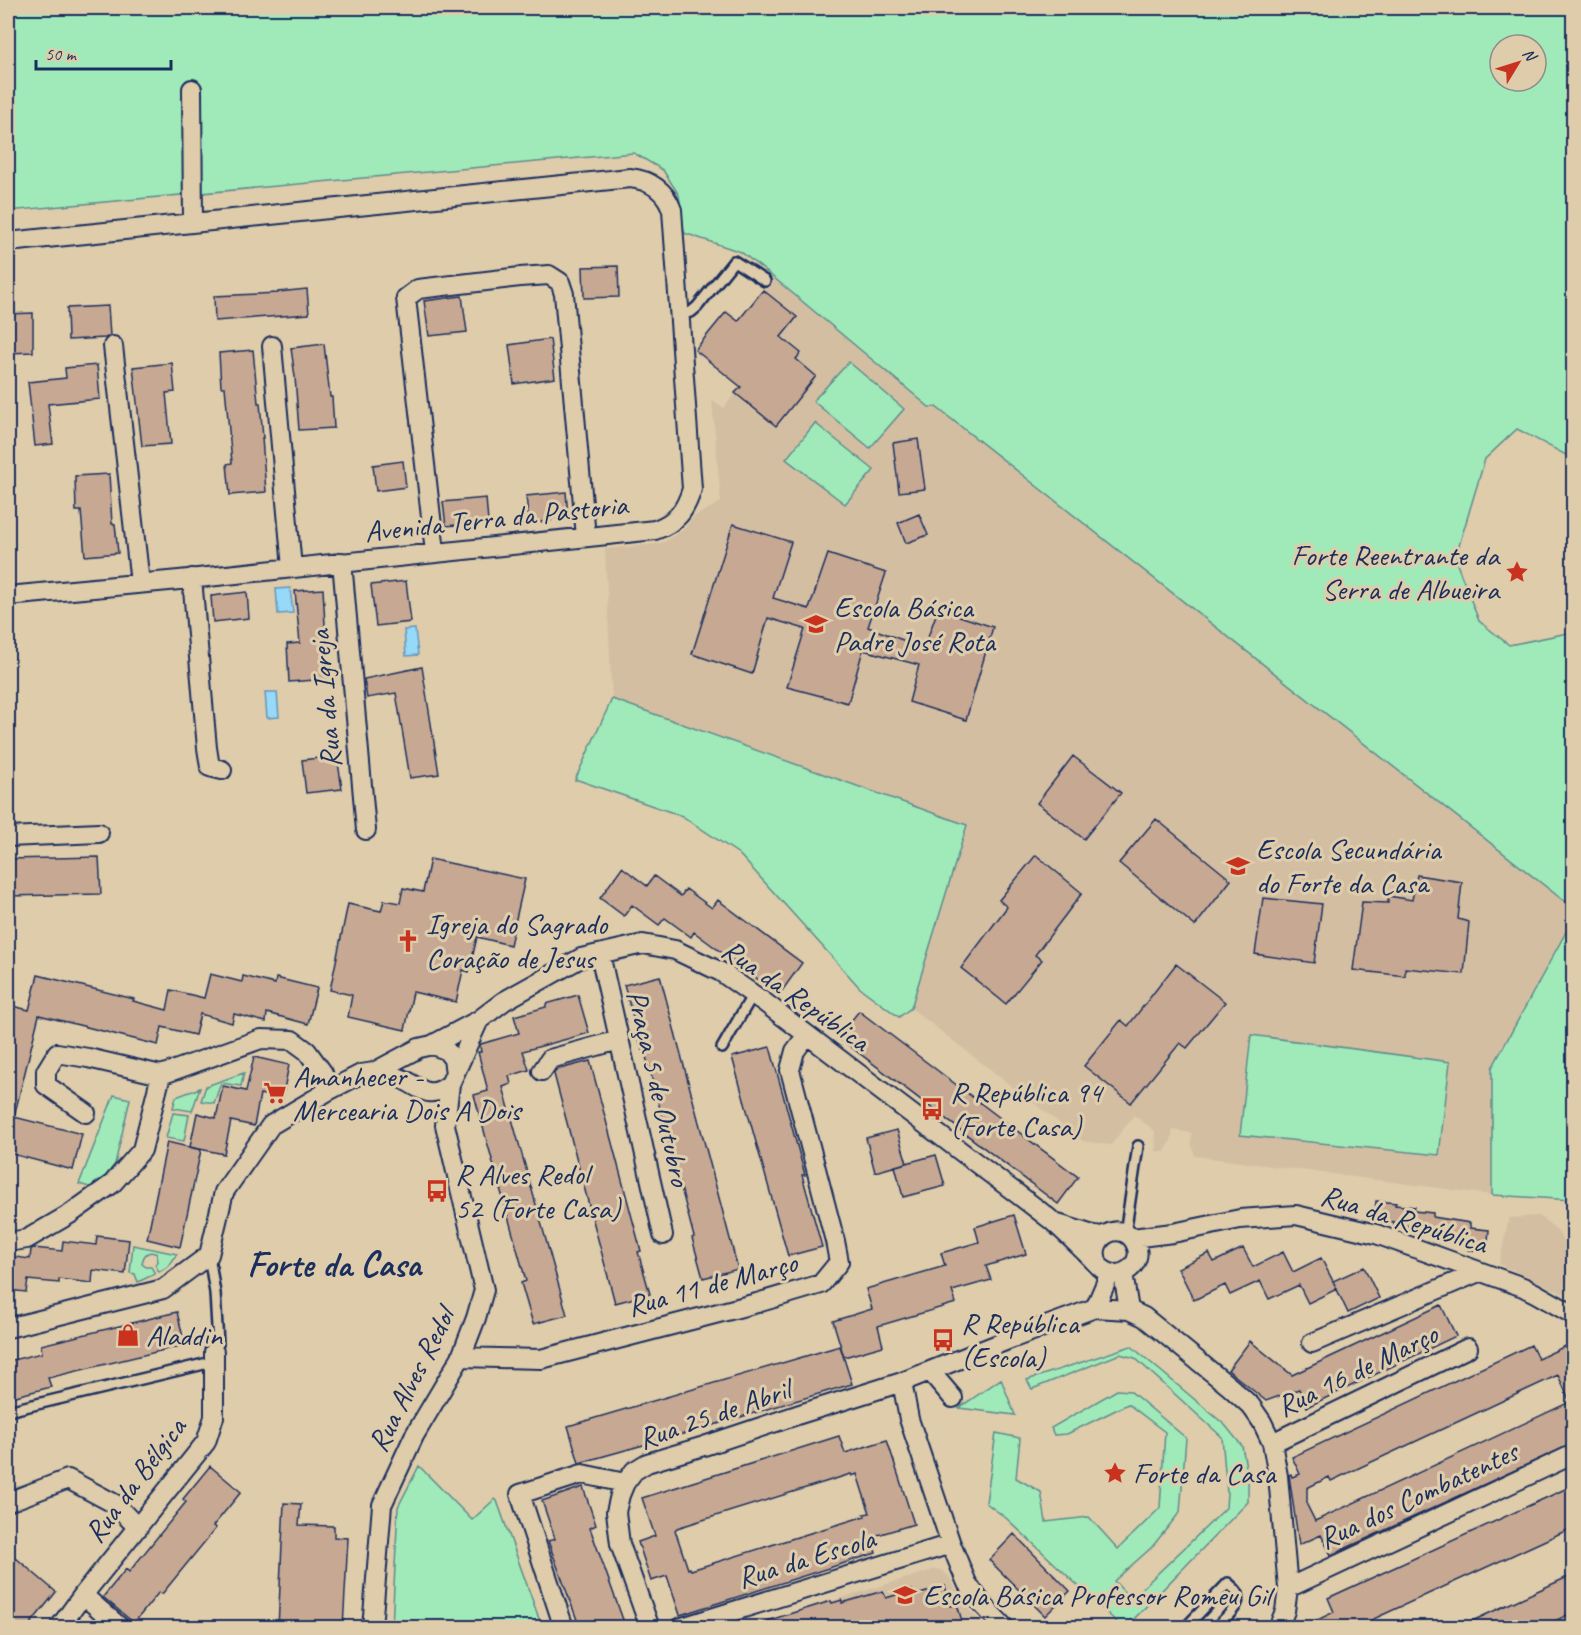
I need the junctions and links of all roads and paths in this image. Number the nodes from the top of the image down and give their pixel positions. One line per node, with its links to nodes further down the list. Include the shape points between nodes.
1 (192, 89): 2 (street)
2 (193, 223): 3 (street); 5 (street, Avenida Terra da Pastoria, via 641,179 670,202)
3 (8, 242)
4 (765, 281): 5 (lane, via 734,261 697,307)
5 (680, 315): 8 (street, Avenida Terra da Pastoria, via 692,489 687,503 678,517 661,528)
6 (113, 346): 13 (street)
7 (272, 346): 11 (street)
8 (586, 537): 9 (street, Avenida Terra da Pastoria); 9 (street, via 564,294 560,282 549,275 520,277 418,289 406,298)
9 (435, 552): 10 (street, Avenida Terra da Pastoria)
10 (342, 562): 11 (street, Avenida Terra da Pastoria); 16 (street, Rua da Igreja)
11 (292, 568): 12 (street, Avenida Terra da Pastoria)
12 (192, 579): 13 (street, Avenida Terra da Pastoria); 15 (street, via 207,748 210,767)
13 (140, 584): 14 (street, Avenida Terra da Pastoria)
14 (8, 596)
15 (222, 770)
16 (366, 830)
17 (99, 833): 18 (street)
18 (8, 837)
19 (600, 954): 20 (street, Rua da República, via 643,944 675,950 721,972); 21 (street, Rua da República, via 582,958 504,1001); 23 (street, Praça 5 de Outubro)
20 (753, 994): 22 (street, Rua da República); 25 (lane)
21 (479, 1020): 24 (street, Rua da República); 29 (street, Rua da República)
22 (807, 1035): 35 (street, Rua da República); 52 (street, Rua 11 de Março, via 795,1051 790,1070 839,1262 821,1284 541,1359)
23 (619, 1040): 26 (street, via 550,1059); 37 (street, Praça 5 de Outubro)
24 (425, 1047): 27 (street, Rua da República); 29 (street, via 446,1050 453,1059); 30 (street, via 406,1066)
25 (722, 1048)
26 (542, 1071)
27 (374, 1072): 30 (street, via 401,1078); 31 (street, Rua da República, via 361,1074)
28 (161, 1075): 31 (street, via 261,1039 292,1040 307,1051 323,1073); 32 (street, via 57,1053 46,1071 46,1086); 40 (street, via 142,1150 112,1184 27,1239)
29 (452, 1079): 30 (street, via 441,1091); 33 (street, Rua Alves Redol)
30 (419, 1089): 33 (street, Rua Alves Redol)
31 (328, 1091): 41 (street, Rua da República, via 271,1125 224,1192)
32 (86, 1113)
33 (445, 1125): 52 (street, Rua Alves Redol, via 484,1290)
34 (1138, 1146): 39 (lane)
35 (1053, 1222): 38 (street); 43 (street)
36 (1173, 1233): 39 (street, Rua da República); 42 (street, Rua da República); 44 (street, Rua da República, via 1239,1219 1296,1215 1376,1234)
37 (663, 1235)
38 (1103, 1236): 39 (street, via 1114,1232); 43 (street, via 1095,1254)
39 (1129, 1236): 42 (street, via 1138,1251)
40 (8, 1242)
41 (209, 1255): 48 (street, via 163,1289); 51 (lane, via 218,1344)
42 (1137, 1258): 43 (street, via 1129,1270)
43 (1111, 1271): 45 (street); 46 (street)
44 (1479, 1272): 47 (street, Rua da República, via 1535,1293); 49 (street)
45 (1095, 1308): 46 (street); 53 (street, Rua 25 de Abril)
46 (1129, 1310): 57 (street, via 1144,1317 1251,1406)
47 (1574, 1315)
48 (8, 1328)
49 (1312, 1343)
50 (1467, 1348): 57 (street, Rua 16 de Março)
51 (214, 1352): 56 (lane, via 208,1363); 61 (street, Rua da Bélgica, via 214,1417 206,1442)
52 (461, 1357): 67 (street, Rua Alves Redol, via 414,1436 382,1505)
53 (930, 1371): 54 (street, Rua 25 de Abril); 55 (street)
54 (902, 1382): 59 (street, Rua 25 de Abril, via 647,1463); 62 (street, via 909,1419)
55 (953, 1398)
56 (8, 1411)
57 (1272, 1443): 63 (street)
58 (1574, 1454): 63 (street, Rua dos Combatentes)
59 (625, 1483): 68 (street, via 582,1474 520,1494); 69 (street, Rua 25 de Abril, via 616,1512 620,1544)
60 (8, 1502): 61 (street, via 68,1479 115,1504)
61 (138, 1528): 64 (street, Rua da Bélgica)
62 (951, 1544): 70 (street, Rua da Escola); 71 (street, via 967,1582)
63 (1288, 1588): 74 (street)
64 (83, 1595): 65 (street, Rua da Bélgica); 66 (street)
65 (59, 1628)
66 (121, 1628)
67 (372, 1628)
68 (564, 1628)
69 (650, 1628)
70 (679, 1628)
71 (1005, 1628)
72 (1185, 1628): 73 (lane, via 1228,1583 1237,1592 1236,1606)
73 (1215, 1628)
74 (1278, 1628)

